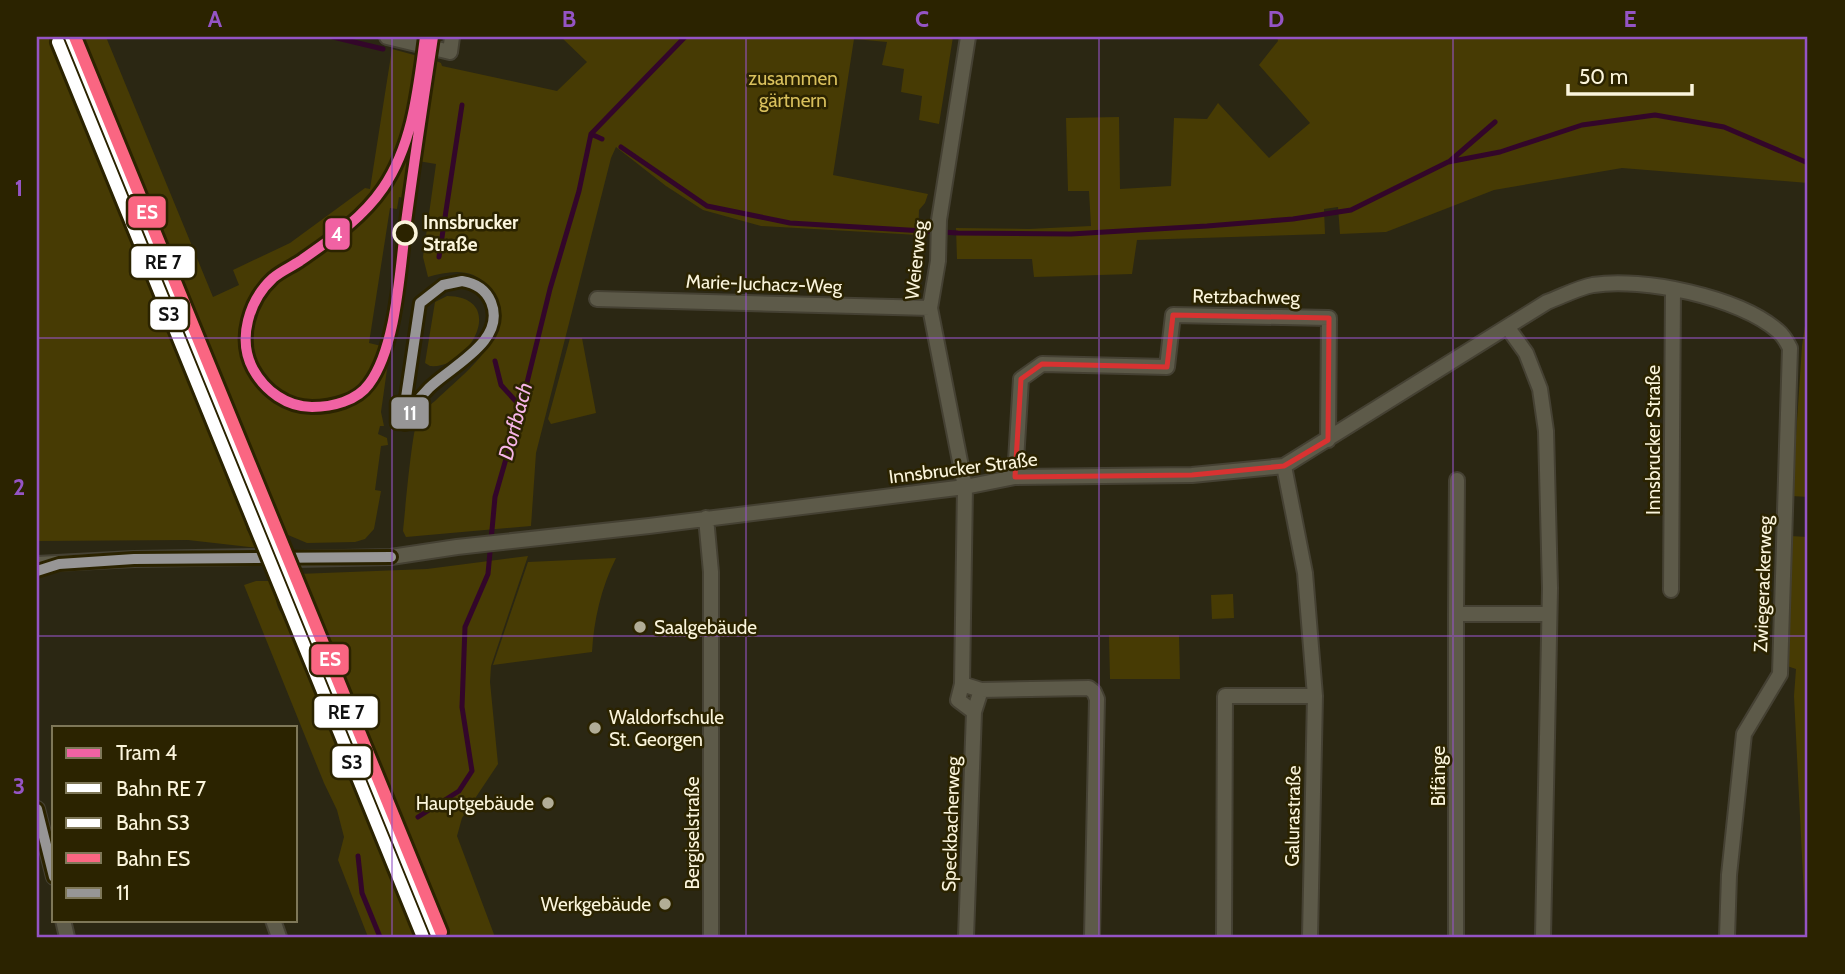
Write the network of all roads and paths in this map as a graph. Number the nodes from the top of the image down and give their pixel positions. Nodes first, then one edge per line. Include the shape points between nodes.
1 (390, 37) edge
2 (452, 37) edge
3 (968, 37) edge
4 (1673, 289) junction
5 (597, 299) dead end
6 (930, 308) junction
7 (1508, 328) junction
8 (1790, 348) joint
9 (1328, 440) junction
10 (1284, 467) junction
11 (1015, 477) junction
12 (1457, 480) dead end
13 (965, 487) junction
14 (706, 518) junction
15 (259, 558) tunnel mouth
16 (295, 559) tunnel mouth
17 (37, 564) edge
18 (59, 564) junction
19 (37, 571) edge
20 (1671, 590) dead end
21 (1456, 614) junction
22 (1548, 614) junction
23 (962, 684) junction
24 (981, 690) junction
25 (1315, 696) junction
26 (974, 712) junction
27 (37, 809) edge
28 (52, 865) edge
29 (711, 937) edge
30 (966, 937) edge
31 (1092, 937) edge
32 (1224, 937) edge
33 (1310, 937) edge
34 (1456, 937) edge
35 (1543, 937) edge
36 (1727, 937) edge

1 - 2 street via 450,52
3 - 6 street, Weierweg
4 - 7 street, Innsbrucker Straße via 1630,283 1591,285 1547,302
4 - 8 street, Innsbrucker Straße via 1723,301 1760,318 1780,332
4 - 20 street, Innsbrucker Straße
5 - 6 street, Marie-Juchacz-Weg
6 - 13 street, Weierweg
7 - 9 street, Innsbrucker Straße
7 - 22 street via 1526,353 1541,389 1546,431
8 - 36 street, Zwiegerackerweg via 1780,674 1744,734
9 - 10 street, Innsbrucker Straße
9 - 11 street, Retzbachweg via 1329,318 1173,315 1167,367 1042,365 1021,379
10 - 11 street, Innsbrucker Straße via 1192,475
10 - 25 street, Galurastraße via 1305,573
11 - 13 street, Innsbrucker Straße
12 - 21 street, Bifänge
13 - 14 street, Innsbrucker Straße
13 - 23 street, Speckbacherweg
14 - 16 street, Innsbrucker Straße via 391,557
14 - 29 street, Bergiselstraße via 712,572
15 - 18 street
17 - 18 street
18 - 19 street
21 - 22 street
21 - 34 street, Bifänge
22 - 35 street
23 - 24 street
23 - 26 street, Speckbacherweg via 958,700
24 - 26 street, Speckbacherweg
24 - 31 street via 1089,688 1094,692
25 - 32 street via 1225,695
25 - 33 street, Galurastraße
26 - 30 street, Speckbacherweg
27 - 28 street

